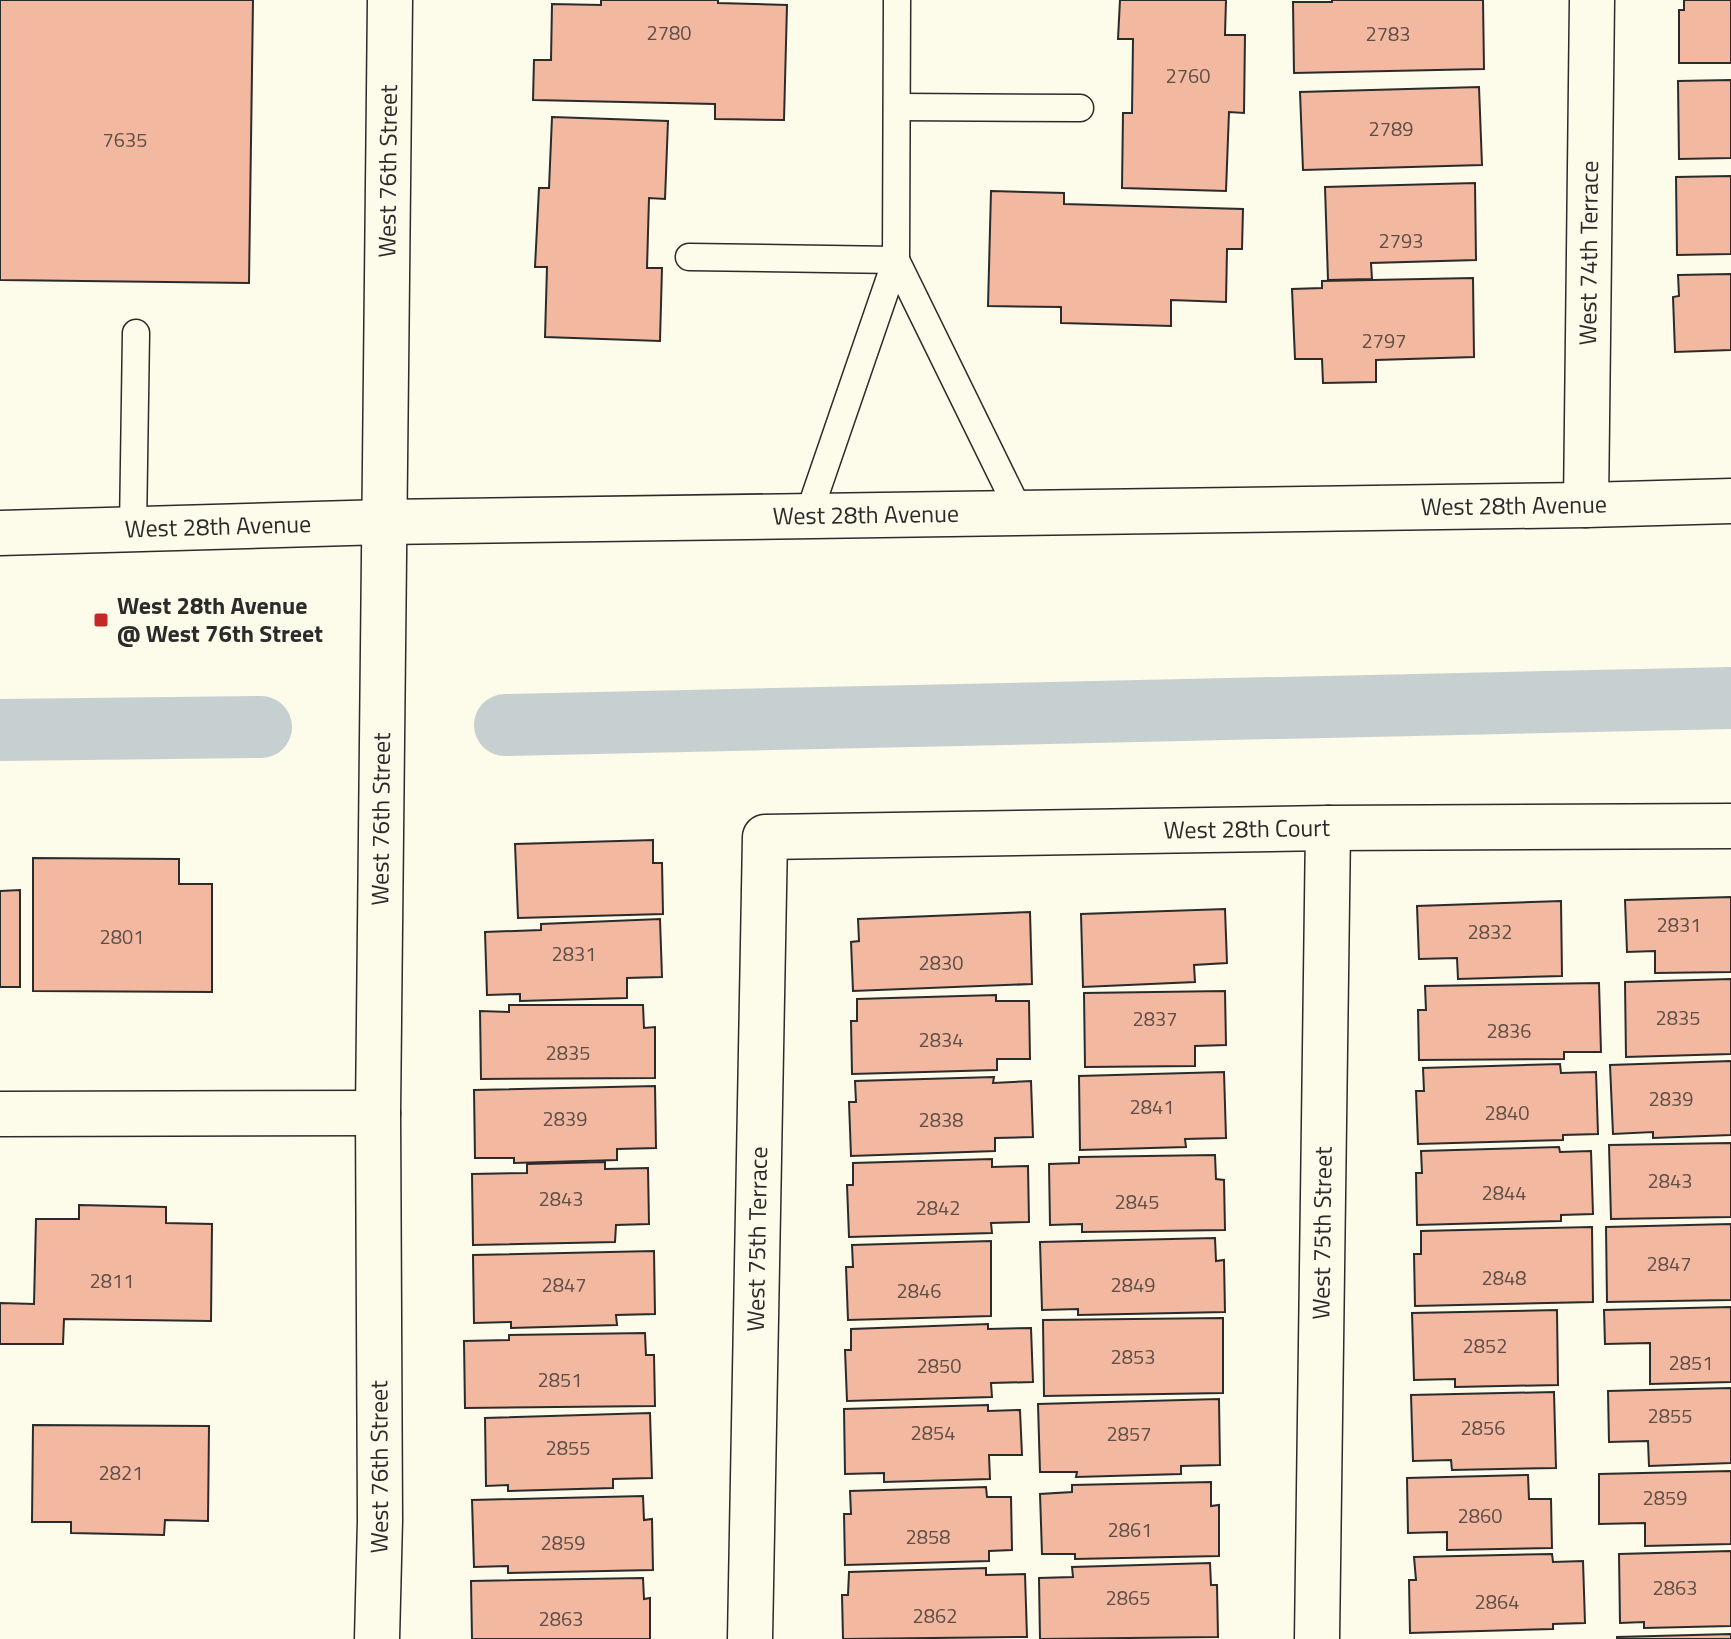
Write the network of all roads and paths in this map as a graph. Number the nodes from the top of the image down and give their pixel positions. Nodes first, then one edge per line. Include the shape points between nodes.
1 (390, 0) edge
2 (897, 0) edge
3 (1592, 0) edge
4 (897, 107) junction
5 (1080, 108) dead end
6 (689, 257) dead end
7 (896, 260) junction
8 (136, 333) dead end
9 (1731, 501) edge
10 (1586, 505) junction
11 (1020, 513) junction
12 (808, 516) junction
13 (384, 522) junction
14 (133, 529) junction
15 (0, 533) edge
16 (1731, 826) edge
17 (1328, 828) junction
18 (765, 837) joint
19 (378, 1113) junction
20 (0, 1114) edge
21 (377, 1639) edge
22 (750, 1639) edge
23 (1317, 1639) edge

1 - 13 street, West 76th Street
2 - 4 lane
3 - 10 street, West 74th Terrace
4 - 5 lane
4 - 7 lane
6 - 7 lane
7 - 11 lane
7 - 12 lane
8 - 14 lane
9 - 10 street, West 28th Avenue
10 - 11 street, West 28th Avenue
11 - 12 street, West 28th Avenue
12 - 13 street, West 28th Avenue
13 - 14 street, West 28th Avenue
13 - 19 street, West 76th Street
14 - 15 street, West 28th Avenue
16 - 17 street, West 28th Court
17 - 18 street, West 28th Court
17 - 23 street, West 75th Street
18 - 22 street, West 75th Terrace
19 - 20 street
19 - 21 street, West 76th Street

